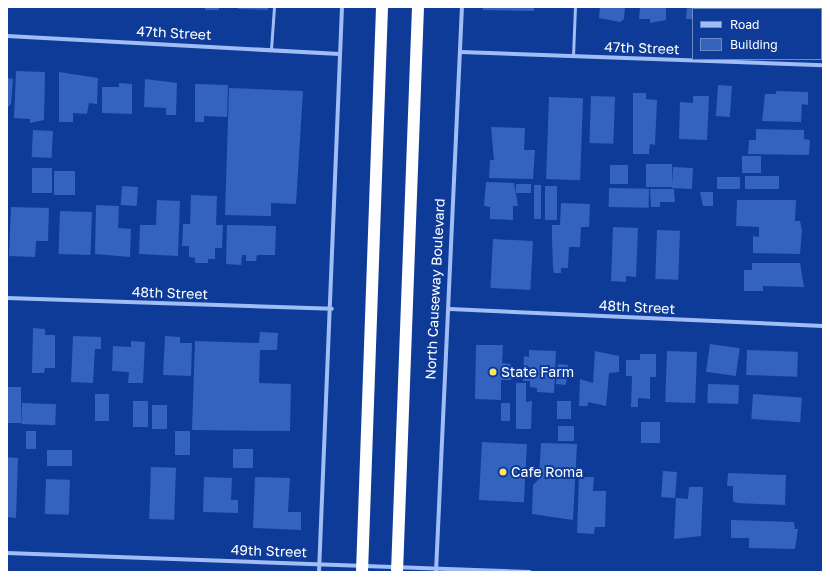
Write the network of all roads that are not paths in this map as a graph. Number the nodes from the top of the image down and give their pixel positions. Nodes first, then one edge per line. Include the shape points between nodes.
1 (274, 7) edge
2 (342, 7) edge
3 (382, 7) edge
4 (418, 7) edge
5 (462, 7) edge
6 (575, 7) edge
7 (7, 36) edge
8 (271, 49) junction
9 (460, 52) junction
10 (340, 54) junction
11 (574, 56) junction
12 (823, 65) edge
13 (7, 298) edge
14 (332, 309) junction
15 (450, 309) junction
16 (823, 326) edge
17 (7, 553) edge
18 (319, 564) junction
19 (362, 569) edge
20 (397, 570) edge
21 (436, 570) edge
22 (319, 572) edge
23 (530, 572) edge

1 - 8 lane
2 - 10 street
3 - 19 highway
4 - 20 highway, North Causeway Boulevard
5 - 9 street, North Causeway Boulevard
6 - 11 lane
7 - 8 street, 47th Street
8 - 10 street, 47th Street
9 - 11 street, 47th Street
9 - 15 street, North Causeway Boulevard
10 - 14 street
11 - 12 street, 47th Street
13 - 14 street, 48th Street
14 - 18 street
15 - 16 street, 48th Street
15 - 21 street, North Causeway Boulevard
17 - 18 street, 49th Street
18 - 19 street, 49th Street
18 - 22 street
19 - 20 street, 49th Street
20 - 21 street, 49th Street
21 - 23 street, 49th Street

